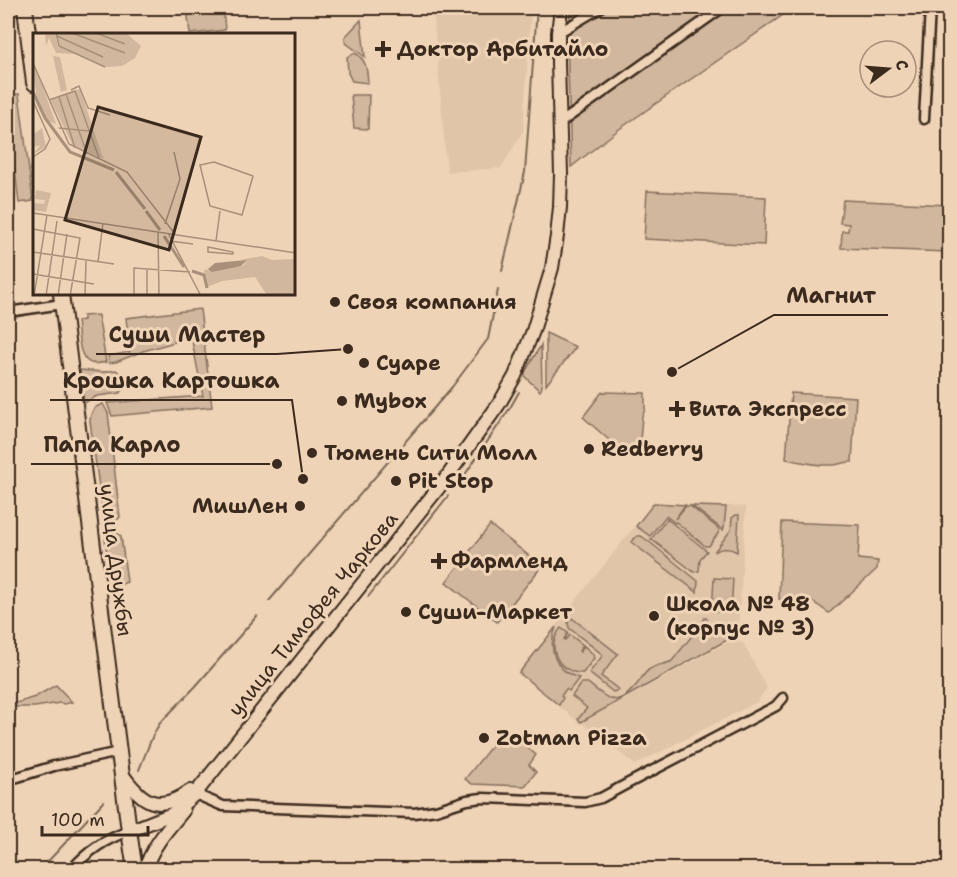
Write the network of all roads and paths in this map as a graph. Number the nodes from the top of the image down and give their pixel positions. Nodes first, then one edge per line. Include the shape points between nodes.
1 (25, 8) edge
2 (561, 8) edge
3 (600, 8) edge
4 (723, 8) edge
5 (930, 8) edge
6 (558, 33) junction
7 (33, 75) edge
8 (924, 118) dead end
9 (560, 123) junction
10 (62, 299) edge
11 (8, 312) edge
12 (783, 698) dead end
13 (119, 752) junction
14 (122, 774) junction
15 (207, 777) junction
16 (8, 780) edge
17 (195, 794) junction
18 (129, 831) junction
19 (75, 868) edge
20 (130, 870) edge
21 (135, 870) edge
22 (145, 870) edge

1 - 7 main road
2 - 6 main road, улица Тимофея Чаркова
3 - 6 street
4 - 9 street
5 - 8 street
6 - 9 main road, улица Тимофея Чаркова
9 - 15 main road, улица Тимофея Чаркова via 560,207 552,268 533,330 499,404 444,481
10 - 11 street
10 - 13 main road, улица Дружбы
12 - 17 street via 776,706 601,798 585,802 482,798 414,813 223,806
13 - 14 main road, улица Дружбы
13 - 16 street
14 - 15 main road via 140,796 156,803 178,799
14 - 18 main road, улица Дружбы
15 - 17 main road, улица Тимофея Чаркова
17 - 18 main road, улица Тимофея Чаркова via 172,814
17 - 22 main road via 158,842
18 - 19 street via 101,843
18 - 20 main road
18 - 21 main road

